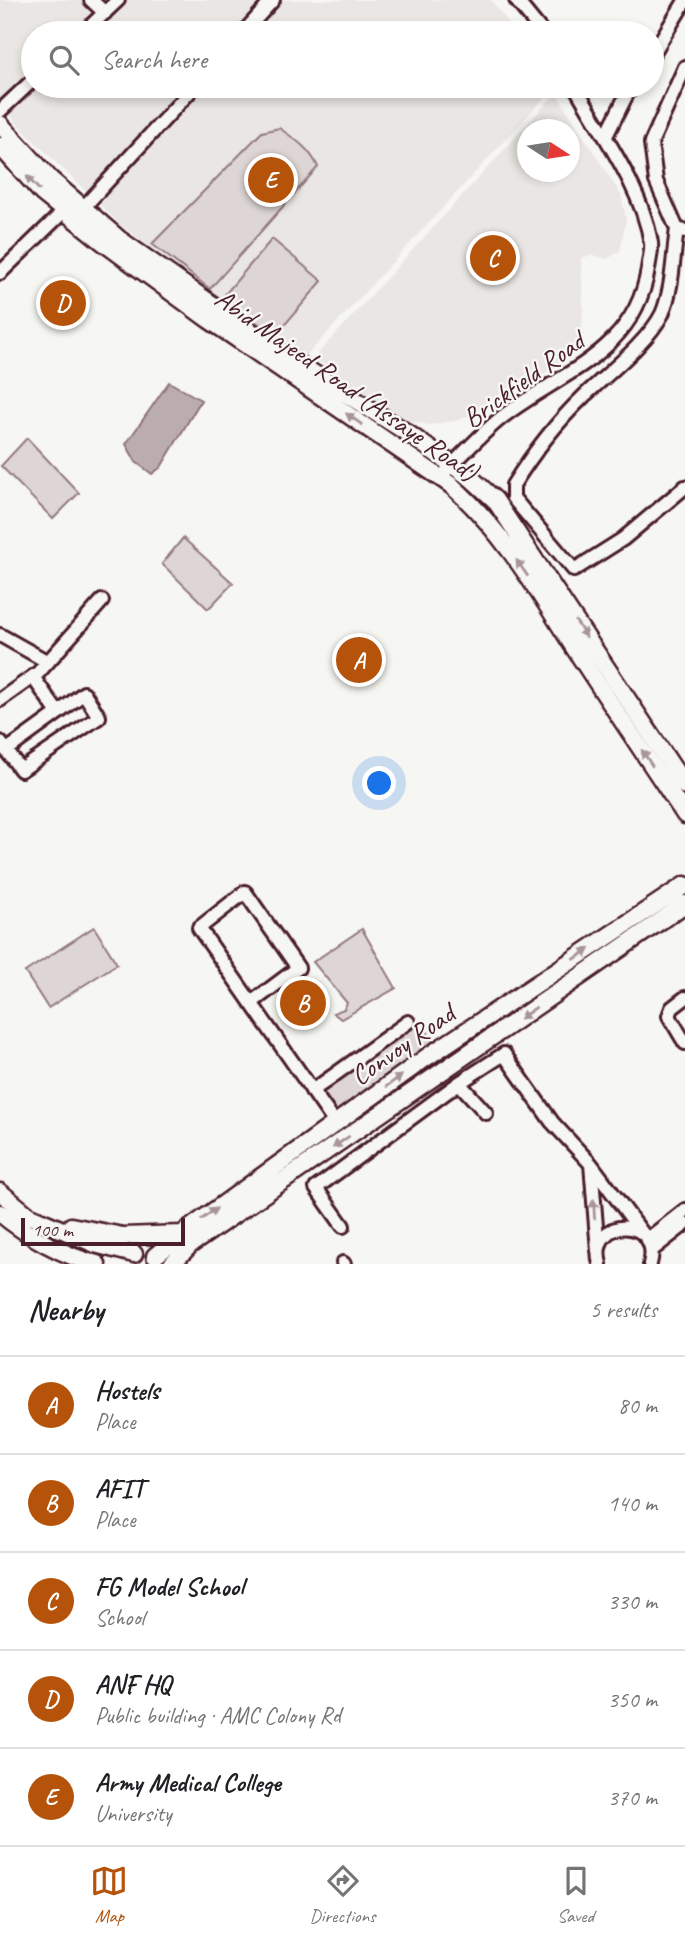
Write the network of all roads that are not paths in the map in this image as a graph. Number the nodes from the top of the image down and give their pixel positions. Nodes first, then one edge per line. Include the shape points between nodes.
1 (91, 0) edge
2 (118, 0) edge
3 (273, 0) edge
4 (516, 0) edge
5 (685, 1) edge
6 (104, 13) junction
7 (96, 21) edge
8 (254, 21) edge
9 (533, 21) edge
10 (664, 35) edge
11 (685, 67) edge
12 (21, 91) edge
13 (184, 98) edge
14 (582, 98) edge
15 (625, 98) edge
16 (0, 111) edge
17 (0, 124) edge
18 (606, 136) junction
19 (0, 146) edge
20 (83, 208) junction
21 (64, 211) junction
22 (681, 230) edge
23 (0, 273) edge
24 (452, 464) junction
25 (439, 477) junction
26 (685, 487) edge
27 (102, 601) dead end
28 (0, 635) edge
29 (48, 662) junction
30 (33, 677) junction
31 (0, 700) edge
32 (58, 713) junction
33 (3, 746) edge
34 (685, 786) edge
35 (685, 816) edge
36 (685, 885) edge
37 (685, 904) edge
38 (685, 998) edge
39 (251, 1003) junction
40 (408, 1022) dead end
41 (685, 1043) edge
42 (459, 1083) junction
43 (312, 1091) junction
44 (486, 1113) dead end
45 (335, 1123) junction
46 (591, 1164) junction
47 (0, 1192) edge
48 (685, 1210) edge
49 (0, 1213) edge
50 (44, 1221) junction
51 (685, 1224) edge
52 (343, 1226) dead end
53 (186, 1240) junction
54 (648, 1241) junction
55 (134, 1254) junction
56 (599, 1259) edge
57 (159, 1260) edge
58 (93, 1264) edge
59 (121, 1264) edge
60 (172, 1264) edge
61 (184, 1264) edge
62 (650, 1264) edge

1 - 6 street
2 - 6 street
3 - 8 street
4 - 9 street
5 - 10 street
6 - 7 street
11 - 22 street via 653,135 650,153 660,194
12 - 16 street
13 - 20 street
14 - 18 street, Brickfield Road
15 - 18 street
17 - 20 main road, Abid Majeed Road (Assaye Road)
18 - 24 street, Brickfield Road via 639,203 651,245 645,285 630,318 601,353 501,418
21 -> 19 main road, Abid Majeed Road (Assaye Road)
20 - 24 main road, Abid Majeed Road (Assaye Road) via 119,239 281,352
21 - 23 street
25 -> 21 main road, Abid Majeed Road (Assaye Road) via 208,319
22 - 26 street via 660,317 545,438 512,491 513,498 574,570 623,539
24 - 25 street, Brickfield Road
24 -> 34 main road, Abid Majeed Road (Assaye Road) via 495,500
35 -> 25 main road, Abid Majeed Road (Assaye Road) via 502,539 470,502
27 - 29 street
28 - 29 street
29 - 30 street
30 - 31 street
30 - 32 street
32 - 33 street
32 - 33 street via 84,693 99,717 21,770
45 -> 36 main road, Convoy Road
37 -> 53 main road, Convoy Road
38 - 41 street via 672,1007 669,1016
39 - 39 street via 199,928 244,892 298,968
39 - 43 street
40 - 43 street
42 - 44 street
42 - 46 street via 505,1054 552,1122
42 - 52 street via 316,1188
43 - 45 street
53 -> 45 main road, Convoy Road
46 - 54 street
56 -> 46 street
47 - 50 main road via 28,1215
48 - 54 street
49 - 58 main road via 16,1227
50 - 53 main road via 123,1236
50 - 55 main road via 95,1244
51 - 54 street
53 - 57 main road, Convoy Road
53 - 60 main road, Convoy Road
53 - 61 main road
54 - 56 street via 628,1227 611,1231 600,1244
54 - 62 street
55 - 57 main road via 145,1252
55 - 59 main road

